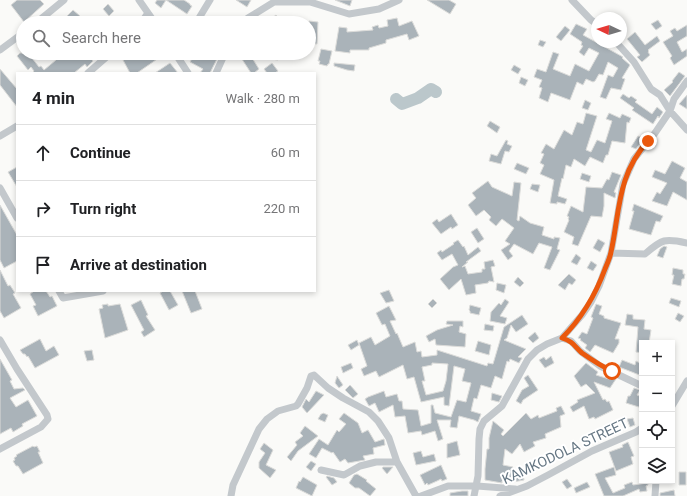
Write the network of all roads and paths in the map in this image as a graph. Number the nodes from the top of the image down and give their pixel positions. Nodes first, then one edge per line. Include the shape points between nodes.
1 (64, 0) edge
2 (139, 0) edge
3 (210, 0) edge
4 (399, 0) edge
5 (572, 0) edge
6 (310, 1) edge
7 (148, 13) junction
8 (45, 16) edge
9 (146, 16) edge
10 (150, 16) edge
11 (200, 16) edge
12 (251, 16) edge
13 (591, 20) edge
14 (16, 38) edge
15 (621, 48) edge
16 (0, 50) edge
17 (103, 60) edge
18 (180, 60) edge
19 (222, 60) edge
20 (97, 66) junction
21 (89, 72) edge
22 (101, 72) edge
23 (187, 72) edge
24 (216, 72) edge
25 (687, 81) edge
26 (670, 111) junction
27 (16, 127) edge
28 (687, 130) edge
29 (0, 136) edge
30 (0, 188) edge
31 (16, 216) edge
32 (687, 243) edge
33 (611, 253) junction
34 (59, 292) edge
35 (97, 292) edge
36 (562, 338) junction
37 (0, 340) edge
38 (687, 381) edge
39 (639, 385) edge
40 (675, 399) edge
41 (639, 430) edge
42 (0, 449) edge
43 (397, 462) junction
44 (321, 470) dead end
45 (656, 484) edge
46 (477, 486) junction
47 (515, 489) junction
48 (231, 496) edge
49 (416, 496) edge
50 (421, 496) edge
51 (474, 496) edge
52 (500, 496) edge
53 (655, 496) edge

1 - 8 street
2 - 7 street
3 - 11 street
4 - 6 street via 380,9 349,14
5 - 13 street
6 - 12 street via 274,2
7 - 9 street
7 - 10 street
14 - 16 street
15 - 26 street
17 - 20 street
18 - 23 street
19 - 24 street
20 - 21 street
20 - 22 street
25 - 26 street via 674,99
26 - 28 street
26 - 33 street via 634,159 623,184
27 - 29 street
30 - 31 street
32 - 33 street via 672,240 659,242 645,254
33 - 36 street via 591,302
34 - 35 street via 62,298
36 - 39 street via 571,341 600,366
36 - 46 street via 537,350 523,366 502,406 484,421 480,429
37 - 42 street via 48,420 41,427
38 - 40 street
41 - 47 street, KAMKODOLA STREET via 592,450 527,486
43 - 44 street via 368,464 344,475
43 - 48 street via 389,438 378,421 369,412 343,398 312,375 298,404 278,411 259,429 232,485
43 - 49 street
45 - 53 street
46 - 47 street
46 - 50 street via 448,486
46 - 51 street
47 - 52 street, KAMKODOLA STREET

